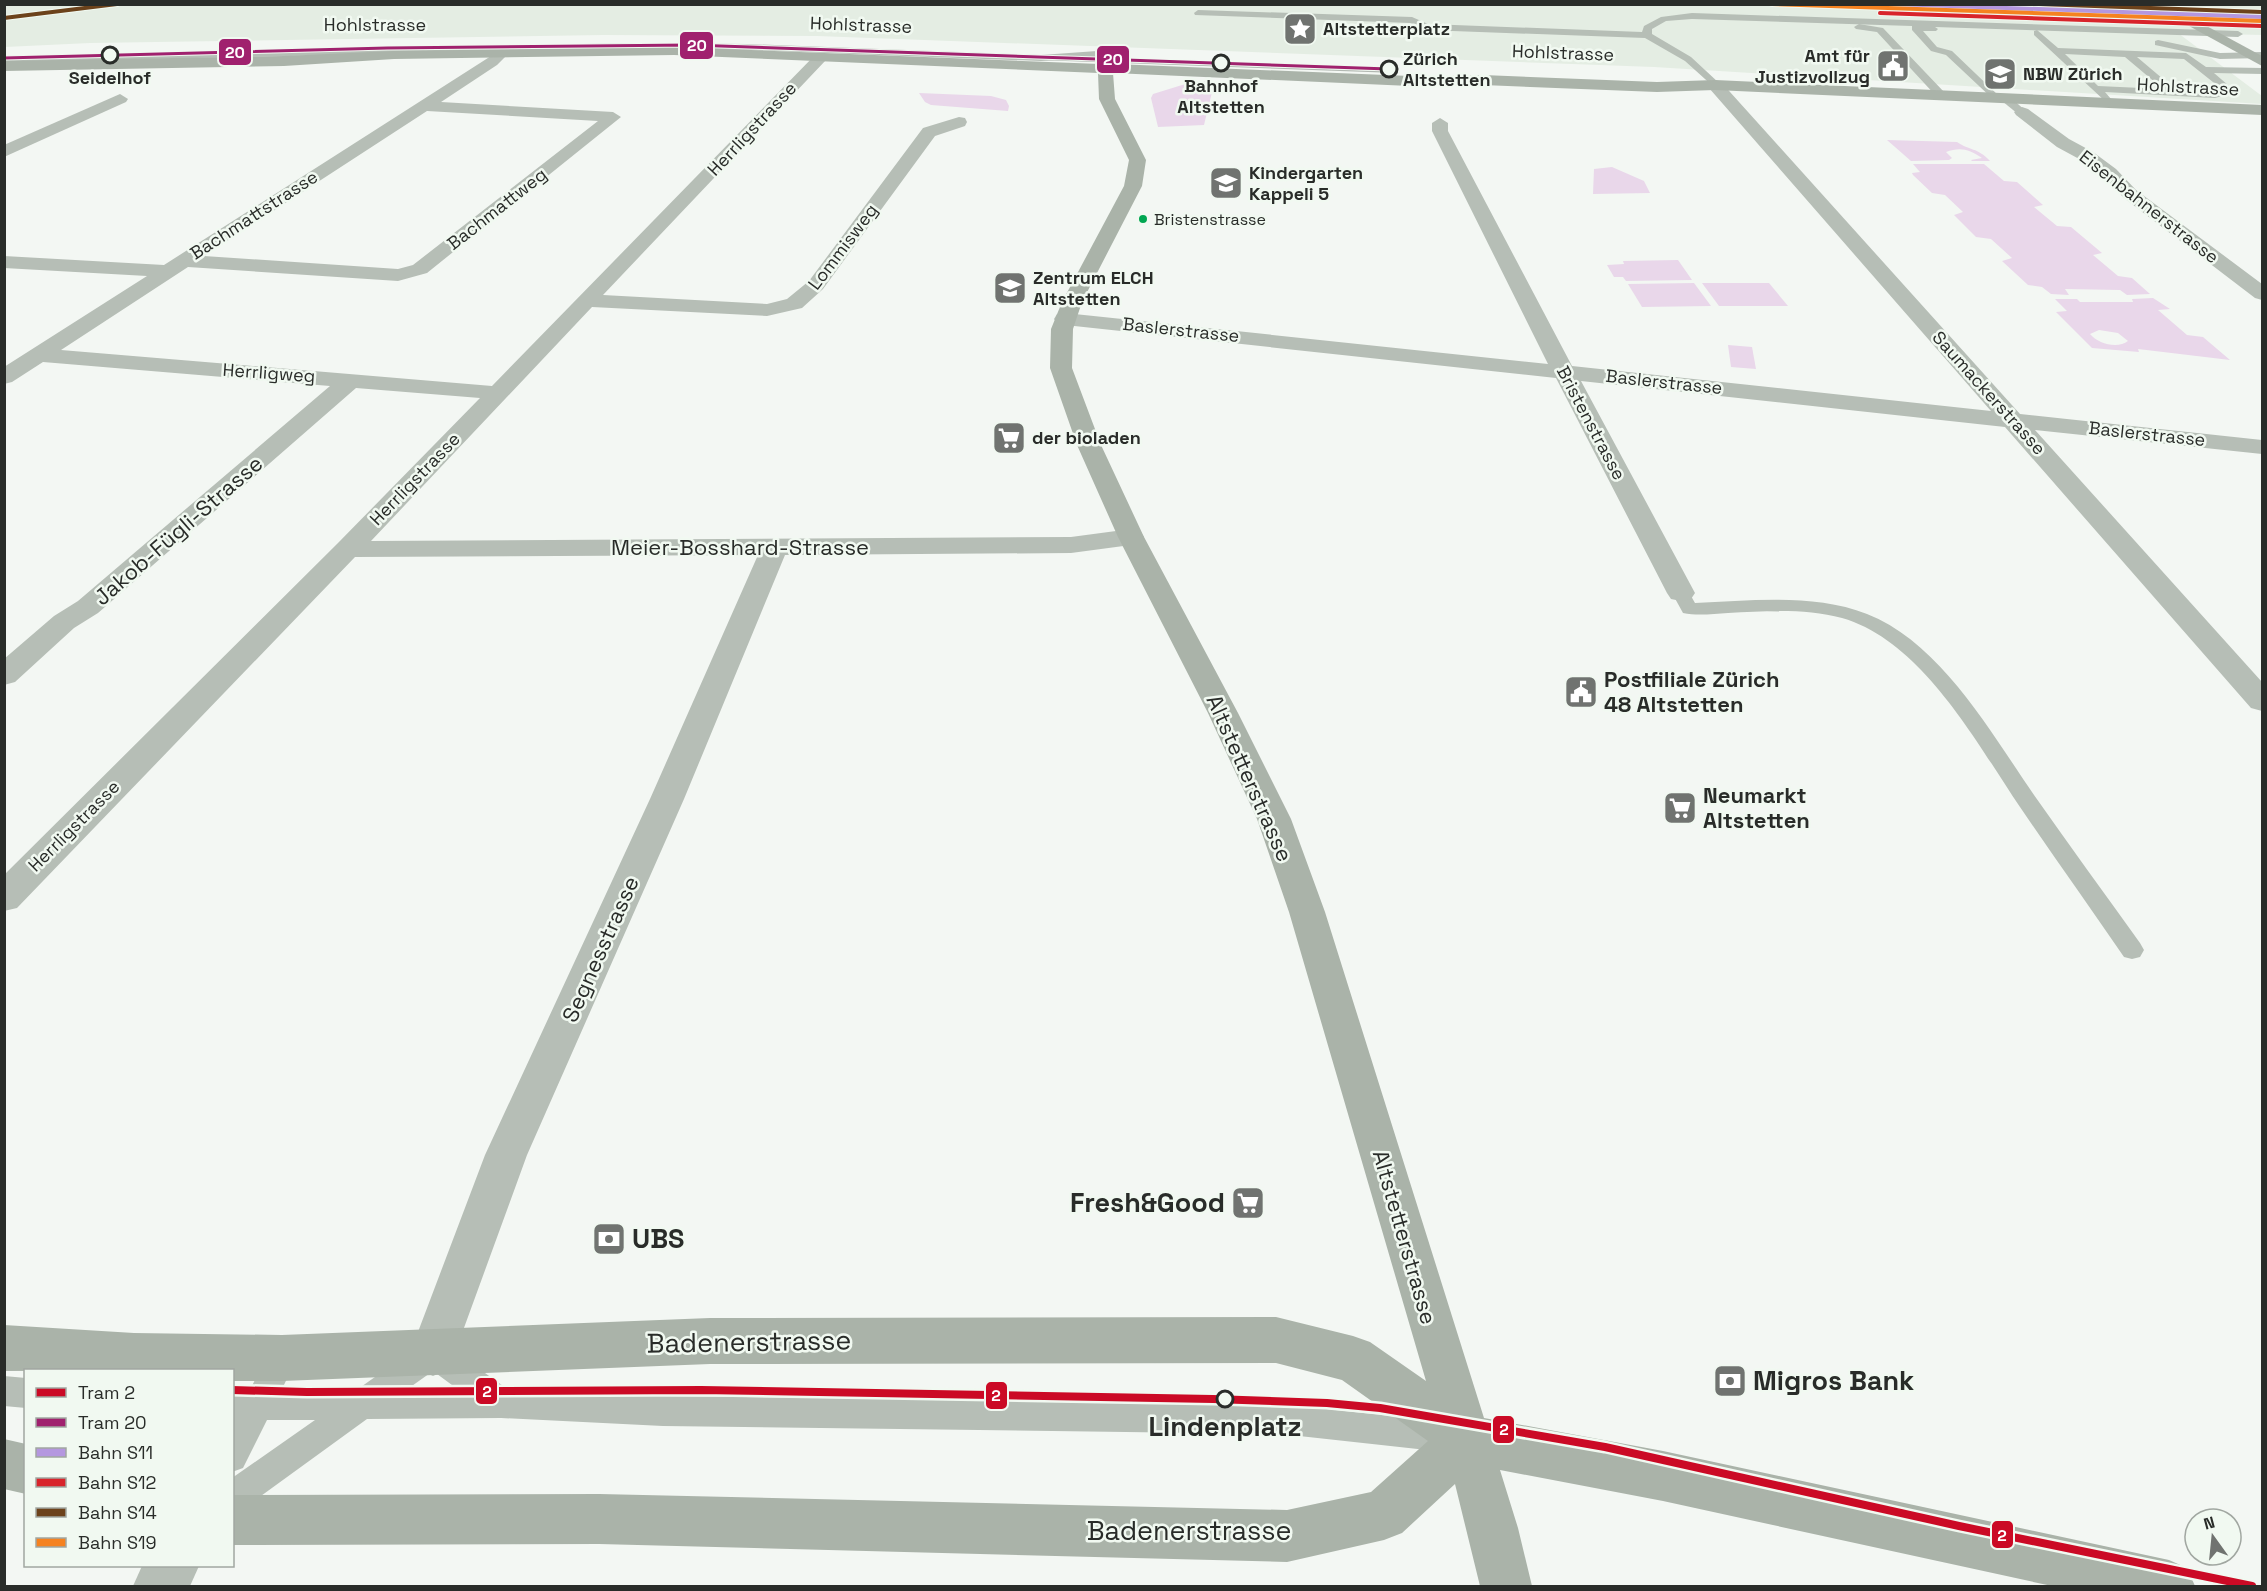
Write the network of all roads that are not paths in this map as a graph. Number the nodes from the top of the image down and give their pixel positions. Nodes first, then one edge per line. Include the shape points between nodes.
1 (2155, 4) edge
2 (2180, 4) edge
3 (1198, 13) dead end
4 (1648, 30) junction
5 (2037, 33) junction
6 (2210, 34) junction
7 (2238, 34) junction
8 (2132, 41) dead end
9 (2152, 43) dead end
10 (2262, 48) edge
11 (2056, 51) junction
12 (4, 53) edge
13 (502, 53) junction
14 (2128, 54) junction
15 (2262, 55) edge
16 (2220, 56) junction
17 (822, 57) junction
18 (1041, 58) junction
19 (1112, 58) junction
20 (4, 59) edge
21 (2262, 62) edge
22 (1443, 65) dead end
23 (4, 66) edge
24 (2204, 70) junction
25 (2262, 71) edge
26 (2242, 72) junction
27 (2256, 81) dead end
28 (1715, 86) junction
29 (2096, 89) junction
30 (2173, 93) junction
31 (1941, 95) junction
32 (2000, 98) junction
33 (120, 99) dead end
34 (2110, 104) junction
35 (423, 106) junction
36 (2262, 110) edge
37 (2022, 112) joint
38 (959, 122) dead end
39 (1440, 123) dead end
40 (4, 152) edge
41 (4, 262) edge
42 (174, 266) junction
43 (2262, 294) edge
44 (588, 301) junction
45 (1065, 319) junction
46 (39, 355) junction
47 (1564, 371) junction
48 (4, 377) edge
49 (350, 381) junction
50 (498, 393) junction
51 (2012, 420) junction
52 (2262, 447) edge
53 (1131, 537) junction
54 (774, 548) junction
55 (348, 549) junction
56 (1681, 593) joint
57 (4, 675) edge
58 (2262, 701) edge
59 (19, 864) edge
60 (4, 897) edge
61 (2132, 950) dead end
62 (4, 1348) edge
63 (433, 1353) junction
64 (282, 1358) junction
65 (4, 1391) edge
66 (24, 1394) edge
67 (501, 1402) junction
68 (245, 1405) edge
69 (361, 1405) junction
70 (1467, 1439) junction
71 (234, 1449) edge
72 (4, 1464) edge
73 (24, 1469) edge
74 (234, 1497) edge
75 (234, 1520) edge
76 (172, 1567) edge
77 (159, 1587) edge
78 (1506, 1587) edge
79 (2169, 1587) edge

1 - 6 street
2 - 7 street
3 - 4 lane via 1412,20 1426,27
4 - 6 lane via 1659,20 1683,16
4 - 28 lane via 1688,59
4 - 31 lane via 1738,22 1876,28
5 - 8 lane
5 - 11 lane
5 - 32 lane, Eisenbahnerstrasse via 1915,28 1934,49 1949,52
6 - 7 lane
6 - 21 street
7 - 10 street
9 - 16 lane
11 - 14 lane
11 - 29 lane
12 - 19 street, Hohlstrasse via 74,48 638,41 863,43
13 - 17 street, Hohlstrasse via 674,51
13 - 23 street, Hohlstrasse
13 - 35 street, Bachmattstrasse
14 - 24 lane via 2186,56
14 - 30 lane
15 - 16 lane
16 - 26 lane
17 - 19 street, Hohlstrasse
17 - 44 street, Herrligstrasse
18 - 19 lane
18 - 19 lane
18 - 20 lane via 633,46
19 - 28 street, Hohlstrasse via 1398,80
19 - 45 street, Altstetterstrasse via 1103,85 1135,155 1137,172
22 - 28 street, Hohlstrasse via 1650,76
24 - 26 lane
24 - 30 lane via 2231,92
25 - 26 lane
26 - 27 lane
28 - 31 street, Hohlstrasse
28 - 51 street, Saumackerstrasse
29 - 30 lane
29 - 34 lane
31 - 32 street, Hohlstrasse
32 - 34 street, Hohlstrasse
32 - 37 lane, Eisenbahnerstrasse
33 - 40 street
34 - 36 street, Hohlstrasse
35 - 42 street, Bachmattstrasse
35 - 42 street, Bachmattweg via 613,117 411,273
37 - 43 street, Eisenbahnerstrasse via 2110,173 2130,194
38 - 44 street, Lommisweg via 929,132 816,285 803,299 786,308
39 - 47 street, Bristenstrasse via 1440,131
41 - 42 street
42 - 46 street, Bachmattstrasse
44 - 50 street, Herrligstrasse
45 - 47 street, Baslerstrasse
45 - 53 street, Altstetterstrasse via 1061,368 1089,445
46 - 48 street, Bachmattstrasse
46 - 49 street, Herrligweg
47 - 51 street, Baslerstrasse
47 - 56 street, Bristenstrasse
49 - 50 street, Herrligweg
49 - 57 street, Jakob-Fügli-Strasse via 88,608 64,622
50 - 55 street, Herrligstrasse
51 - 52 street, Baslerstrasse
51 - 58 street, Saumackerstrasse
53 - 54 street, Meier-Bosshard-Strasse via 1071,545
53 - 70 street, Altstetterstrasse via 1274,819 1358,1075
54 - 55 street, Meier-Bosshard-Strasse
54 - 63 street, Segnesstrasse via 667,799 506,1155
55 - 59 street, Herrligstrasse
56 - 61 lane via 1689,609 1824,607 1862,618 1900,640 1926,663 1979,732
59 - 60 street, Herrligstrasse
62 - 64 street, Badenerstrasse via 134,1356
63 - 64 street, Badenerstrasse
63 - 67 lane
63 - 69 lane
63 - 70 street, Badenerstrasse via 710,1341 1276,1341 1353,1359
64 - 68 lane
65 - 66 lane
67 - 69 lane
67 - 70 lane via 663,1411 1281,1419
68 - 69 lane
68 - 71 lane
69 - 74 lane
70 - 75 street, Badenerstrasse via 1384,1515 1287,1536 599,1519
70 - 78 street, Altstetterstrasse
70 - 79 street, Badenerstrasse via 1663,1476
72 - 73 street
76 - 77 street

